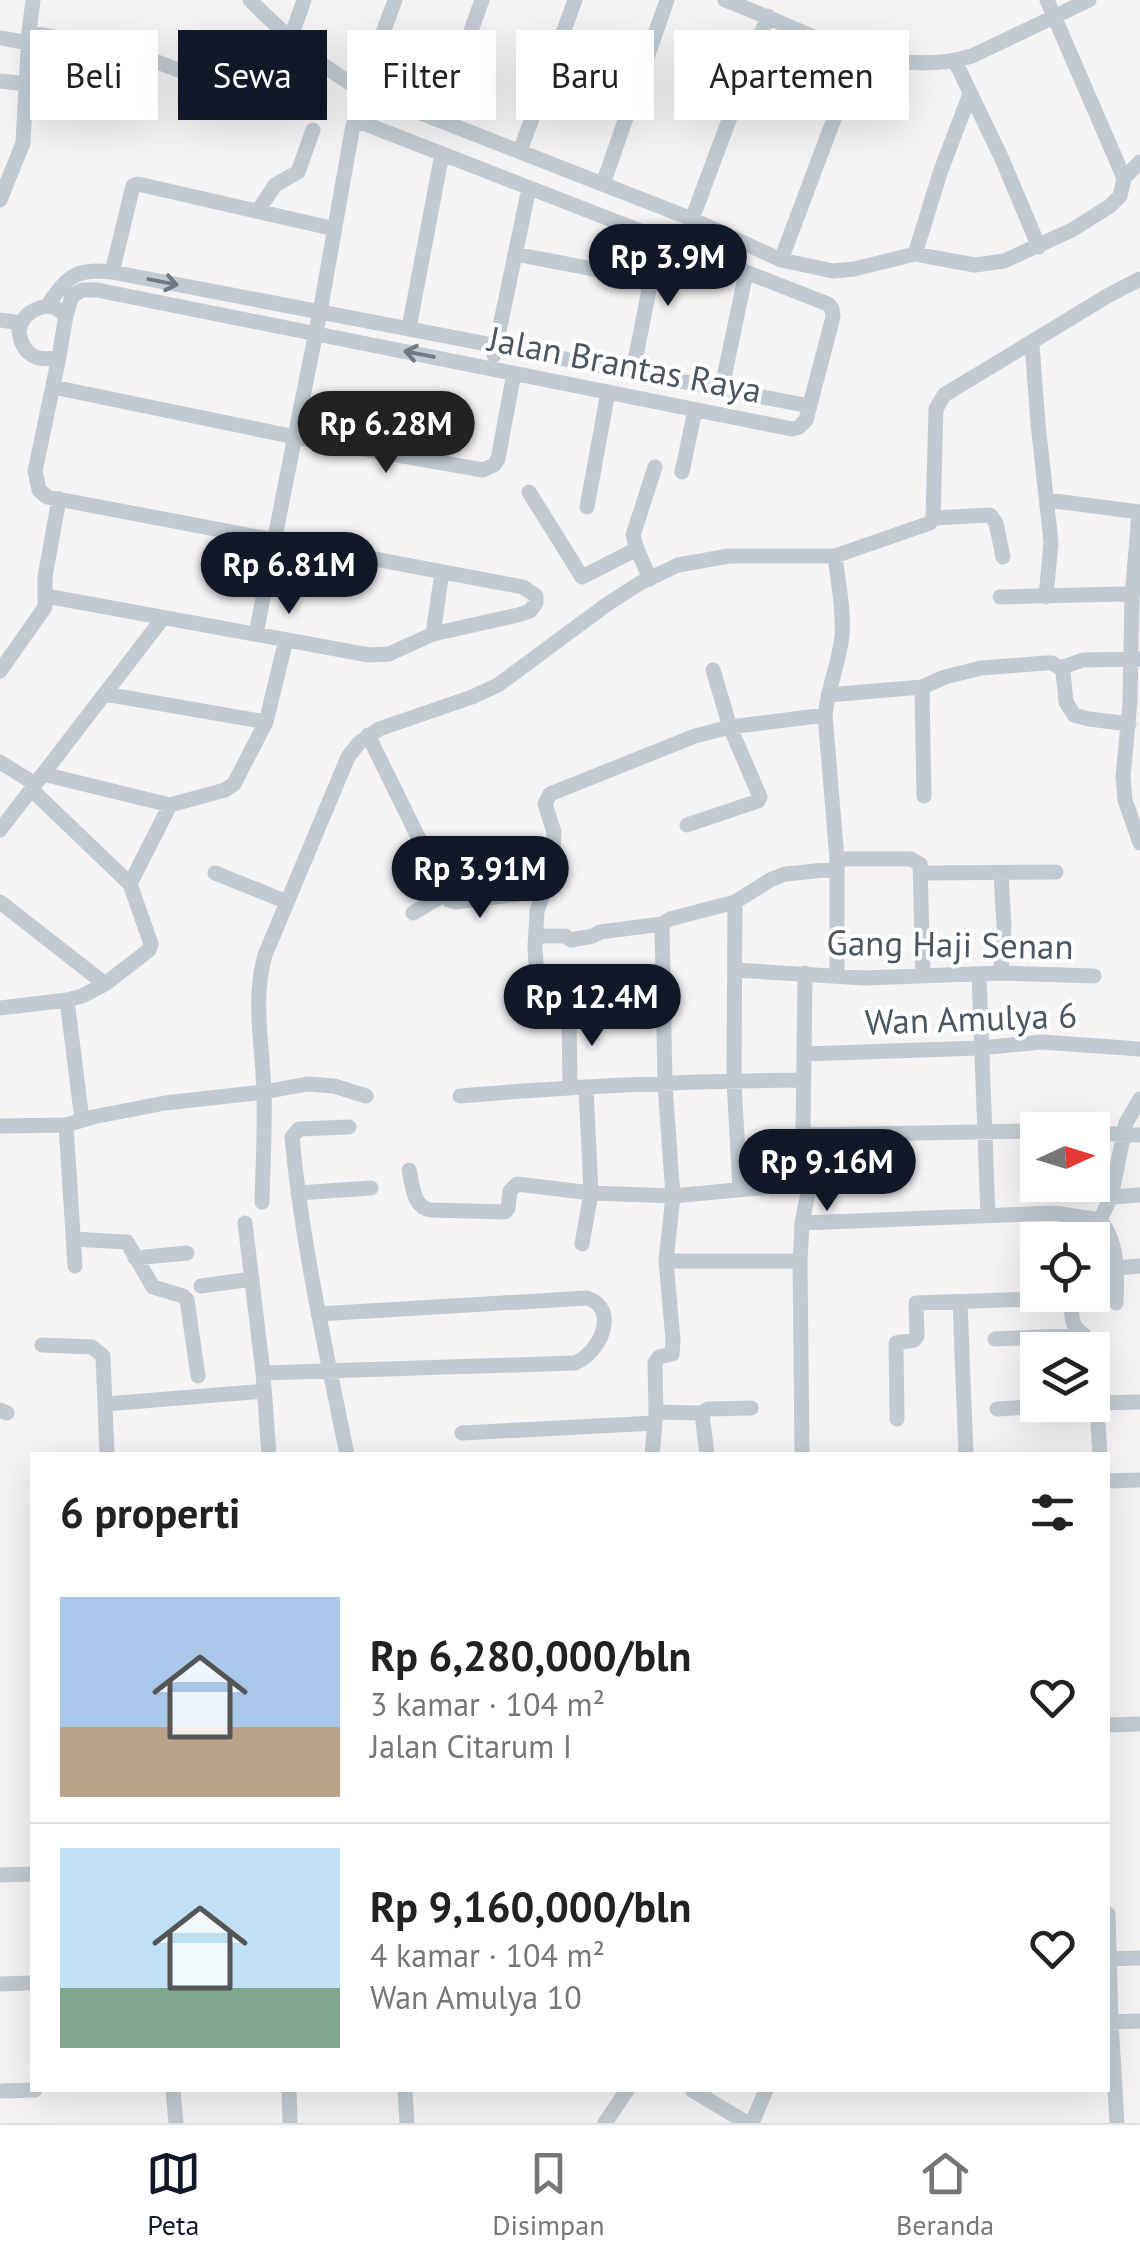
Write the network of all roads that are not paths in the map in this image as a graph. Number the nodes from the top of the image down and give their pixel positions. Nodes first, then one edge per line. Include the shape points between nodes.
1 (33, 0) edge
2 (250, 0) edge
3 (304, 0) edge
4 (395, 0) edge
5 (482, 0) edge
6 (575, 0) edge
7 (668, 0) edge
8 (725, 0) edge
9 (1048, 0) edge
10 (1088, 0) edge
11 (768, 16) junction
12 (1054, 16) junction
13 (280, 30) edge
14 (294, 30) edge
15 (384, 30) edge
16 (471, 30) edge
17 (801, 30) edge
18 (0, 38) edge
19 (28, 38) junction
20 (955, 61) junction
21 (909, 62) edge
22 (178, 70) edge
23 (0, 81) edge
24 (27, 84) junction
25 (970, 94) junction
26 (438, 120) edge
27 (833, 120) edge
28 (313, 130) dead end
29 (520, 152) junction
30 (442, 154) junction
31 (1140, 162) edge
32 (1124, 178) junction
33 (603, 184) junction
34 (528, 188) junction
35 (0, 200) edge
36 (258, 210) junction
37 (692, 219) junction
38 (334, 229) junction
39 (659, 238) junction
40 (1039, 246) junction
41 (515, 254) junction
42 (915, 254) junction
43 (781, 260) junction
44 (112, 272) junction
45 (746, 272) junction
46 (1140, 279) edge
47 (650, 280) junction
48 (47, 306) junction
49 (320, 312) junction
50 (66, 315) junction
51 (0, 320) edge
52 (408, 328) junction
53 (20, 330) junction
54 (0, 334) edge
55 (316, 334) junction
56 (1032, 344) junction
57 (496, 345) junction
58 (59, 358) junction
59 (492, 368) junction
60 (633, 370) junction
61 (514, 373) junction
62 (53, 386) junction
63 (722, 387) junction
64 (608, 392) junction
65 (810, 406) junction
66 (695, 410) junction
67 (295, 436) junction
68 (656, 467) dead end
69 (682, 472) dead end
70 (530, 492) dead end
71 (59, 500) junction
72 (1048, 500) junction
73 (587, 506) dead end
74 (1140, 512) edge
75 (933, 518) junction
76 (275, 540) junction
77 (636, 549) junction
78 (835, 556) junction
79 (1003, 557) dead end
80 (442, 572) junction
81 (650, 578) junction
82 (46, 596) junction
83 (1000, 597) dead end
84 (1046, 597) junction
85 (1132, 598) junction
86 (163, 618) junction
87 (256, 634) junction
88 (433, 634) junction
89 (286, 640) junction
90 (1135, 659) edge
91 (1060, 668) junction
92 (713, 670) dead end
93 (0, 671) edge
94 (922, 687) junction
95 (105, 694) junction
96 (828, 695) junction
97 (825, 715) junction
98 (266, 722) junction
99 (1129, 724) junction
100 (730, 727) junction
101 (368, 735) junction
102 (0, 762) edge
103 (37, 783) junction
104 (924, 796) dead end
105 (170, 805) junction
106 (687, 826) dead end
107 (0, 830) edge
108 (1139, 839) edge
109 (837, 864) junction
110 (1056, 872) dead end
111 (215, 873) dead end
112 (920, 873) junction
113 (1002, 873) junction
114 (130, 884) junction
115 (543, 891) junction
116 (446, 894) junction
117 (0, 902) edge
118 (287, 902) junction
119 (735, 902) junction
120 (413, 913) dead end
121 (662, 924) junction
122 (536, 936) junction
123 (735, 970) junction
124 (1001, 972) junction
125 (805, 973) junction
126 (979, 974) junction
127 (837, 975) junction
128 (923, 976) junction
129 (1094, 976) dead end
130 (105, 984) junction
131 (66, 1000) junction
132 (0, 1008) edge
133 (980, 1048) junction
134 (1140, 1049) edge
135 (804, 1054) junction
136 (804, 1080) junction
137 (734, 1081) junction
138 (665, 1085) junction
139 (578, 1088) junction
140 (264, 1092) junction
141 (366, 1096) dead end
142 (460, 1096) dead end
143 (1139, 1104) edge
144 (74, 1122) junction
145 (0, 1126) edge
146 (349, 1127) dead end
147 (984, 1131) junction
148 (1020, 1131) edge
149 (803, 1134) junction
150 (1132, 1135) edge
151 (410, 1170) dead end
152 (810, 1183) junction
153 (371, 1188) dead end
154 (740, 1190) junction
155 (298, 1193) junction
156 (591, 1193) junction
157 (1140, 1195) edge
158 (672, 1196) junction
159 (1112, 1197) junction
160 (262, 1202) dead end
161 (988, 1216) junction
162 (1100, 1220) junction
163 (245, 1222) dead end
164 (802, 1223) junction
165 (73, 1239) junction
166 (582, 1244) dead end
167 (187, 1253) dead end
168 (135, 1258) junction
169 (800, 1261) junction
170 (666, 1262) junction
171 (74, 1266) dead end
172 (1140, 1266) edge
173 (1116, 1268) junction
174 (252, 1278) junction
175 (201, 1286) dead end
176 (960, 1302) junction
177 (1116, 1303) dead end
178 (318, 1314) junction
179 (1081, 1332) edge
180 (1020, 1339) edge
181 (996, 1340) dead end
182 (42, 1345) dead end
183 (330, 1369) junction
184 (263, 1373) junction
185 (198, 1376) dead end
186 (264, 1390) junction
187 (1140, 1402) edge
188 (1110, 1403) edge
189 (106, 1404) junction
190 (751, 1408) dead end
191 (1020, 1408) edge
192 (997, 1409) dead end
193 (702, 1413) junction
194 (656, 1418) junction
195 (897, 1419) dead end
196 (1097, 1422) edge
197 (462, 1433) dead end
198 (107, 1452) edge
199 (269, 1452) edge
200 (346, 1452) edge
201 (652, 1452) edge
202 (706, 1452) edge
203 (802, 1452) edge
204 (966, 1452) edge
205 (1100, 1452) edge
206 (1140, 1480) edge
207 (1110, 1481) edge
208 (1110, 1724) edge
209 (1140, 1724) edge
210 (30, 1874) edge
211 (0, 1875) edge
212 (1140, 1958) edge
213 (1110, 1959) edge
214 (30, 1983) edge
215 (0, 1984) edge
216 (1140, 2021) edge
217 (1110, 2022) edge
218 (1110, 2033) edge
219 (30, 2090) edge
220 (2, 2091) edge
221 (173, 2092) edge
222 (289, 2092) edge
223 (405, 2092) edge
224 (626, 2092) edge
225 (696, 2092) edge
226 (765, 2092) edge
227 (176, 2123) edge
228 (290, 2123) edge
229 (407, 2123) edge
230 (605, 2123) edge
231 (750, 2123) edge
232 (1118, 2123) edge

1 - 19 street
2 - 13 street
3 - 14 street
4 - 15 street
5 - 16 street
6 - 29 street
7 - 33 street
8 - 11 street
9 - 12 street
10 - 12 street
11 - 17 street
11 - 37 street
12 - 20 street
12 - 32 street
18 - 19 street
19 - 22 street via 130,52
19 - 24 street
20 - 21 street
20 - 25 street
23 - 24 street
24 - 35 street via 23,144
25 - 40 street
25 - 42 street
26 - 29 street
27 - 43 street
28 - 36 street via 298,172 275,185
29 - 33 street
30 - 34 street
30 - 38 street via 364,123 353,125
30 - 52 street
31 - 32 street
32 - 40 street via 1110,206
33 - 37 street
34 - 39 street
34 - 41 street
36 - 38 street
36 - 44 street via 136,184
37 - 43 street
38 - 49 street
39 - 45 street
39 - 47 street
40 - 42 street via 975,265
41 - 47 street
41 - 57 street
42 - 43 street via 833,271
44 - 48 street, Jalan Brantas Raya via 70,277
44 -> 49 street, Jalan Brantas Raya
45 - 63 street
45 - 65 street via 832,309
46 - 56 street
47 - 60 street
48 - 50 street
48 - 53 street via 27,314
49 - 52 street, Jalan Brantas Raya
49 - 55 street
50 - 55 street, Jalan Brantas Raya via 72,296 97,290
50 - 58 street
51 - 53 street
52 - 57 street, Jalan Brantas Raya
53 - 54 street
53 - 58 street via 34,358
59 -> 55 street, Jalan Brantas Raya
55 - 67 street
56 - 72 street
56 - 75 street via 939,401
57 - 59 street
57 - 60 street, Jalan Brantas Raya
58 - 62 street
59 - 61 street, Jalan Brantas Raya
60 - 63 street, Jalan Brantas Raya
61 - 64 street, Jalan Brantas Raya
61 - 67 street via 498,459 490,469
62 - 67 street
62 - 71 street via 35,471 41,493
63 - 65 street, Jalan Brantas Raya
64 - 66 street, Jalan Brantas Raya
64 - 73 street
65 - 66 street, Jalan Brantas Raya via 806,420 792,429
66 - 69 street
67 - 76 street
68 - 77 street via 634,534
70 - 77 street via 582,577
71 - 76 street
71 - 82 street
72 - 74 street
72 - 84 street
74 - 85 street
75 - 78 street
75 - 79 street via 990,514
76 - 80 street
76 - 87 street
77 - 81 street
78 - 81 street via 730,556 678,565
78 - 96 street via 843,622
80 - 88 street
80 - 88 street via 523,587 536,603 530,611
81 - 101 street via 498,684
82 - 86 street
82 - 93 street via 41,614
83 - 84 street
84 - 85 street
85 - 90 street
86 - 87 street
86 - 95 street
87 - 89 street
88 - 89 street via 389,654 369,655
89 - 98 street
90 - 91 street via 1083,660
90 - 99 street
91 - 94 street via 981,668
91 - 99 street via 1074,715
92 - 100 street
94 - 96 street
94 - 104 street
95 - 98 street
95 - 103 street
96 - 97 street
97 - 100 street
97 - 109 street
98 - 105 street via 230,788
99 - 108 street via 1125,800
100 - 106 street via 759,799
100 - 115 street via 550,794 552,869
101 - 116 street
101 - 118 street via 348,758
102 - 103 street
103 - 105 street
103 - 107 street
103 - 114 street
105 - 114 street
109 - 112 street via 910,859 920,864
109 - 119 street via 785,874
109 - 127 street
110 - 113 street
111 - 118 street
112 - 113 street
112 - 128 street
113 - 124 street
114 - 130 street via 151,944
115 - 116 street via 455,902
115 - 122 street
116 - 120 street
117 - 130 street
118 - 140 street via 258,990
119 - 121 street
119 - 123 street
121 - 122 street via 571,940
121 - 138 street
122 - 139 street via 539,1013 569,1012
123 - 125 street, Gang Haji Senan
123 - 137 street
124 - 126 street, Gang Haji Senan
124 - 129 street, Gang Haji Senan
125 - 127 street, Gang Haji Senan
125 - 135 street
126 - 128 street, Gang Haji Senan
126 - 133 street
127 - 128 street, Gang Haji Senan
130 - 131 street
131 - 132 street
131 - 144 street
133 - 134 street, Wan Amulya 6 via 1042,1042
133 - 135 street, Wan Amulya 6
133 - 147 street
135 - 136 street
136 - 137 street
136 - 149 street
137 - 138 street
137 - 154 street
138 - 139 street
138 - 158 street
139 - 142 street
139 - 156 street
140 - 141 street via 307,1084
140 - 144 street
140 - 160 street
143 - 150 street via 1129,1116
144 - 145 street
144 - 165 street
146 - 155 street via 295,1132
147 - 148 street
147 - 149 street
147 - 161 street
149 - 152 street
150 - 159 street
151 - 156 street via 424,1210 505,1212 517,1184
152 - 154 street
152 - 164 street
153 - 155 street
154 - 158 street
155 - 178 street
156 - 158 street
156 - 166 street
157 - 159 street
158 - 170 street
159 - 162 street
161 - 162 street via 1054,1213
161 - 164 street
162 - 173 street via 1109,1231
163 - 174 street
164 - 169 street
165 - 168 street via 124,1241
165 - 171 street
167 - 168 street
168 - 185 street via 153,1288 187,1300
169 - 170 street
169 - 203 street
170 - 194 street via 673,1340 672,1354 654,1364
172 - 173 street
173 - 177 street
174 - 175 street
174 - 184 street
176 - 179 street via 1066,1298
176 - 195 street via 916,1304 917,1336 896,1343
176 - 204 street
178 - 183 street
178 - 183 street via 586,1298 603,1312 602,1336 582,1361
180 - 181 street
182 - 189 street via 92,1346 103,1356
183 - 184 street
183 - 200 street
184 - 186 street
186 - 189 street
186 - 199 street
187 - 188 street
189 - 198 street
190 - 193 street
191 - 192 street
193 - 194 street
193 - 202 street
194 - 197 street
194 - 201 street
196 - 205 street
206 - 207 street
208 - 209 street
210 - 211 street
212 - 213 street
214 - 215 street
216 - 217 street
218 - 232 street
219 - 220 street
221 - 227 street
222 - 228 street
223 - 229 street
224 - 230 street
225 - 231 street
226 - 231 street

